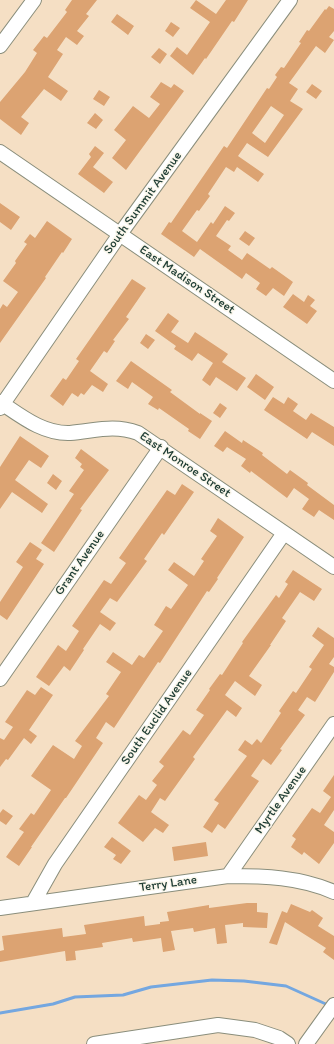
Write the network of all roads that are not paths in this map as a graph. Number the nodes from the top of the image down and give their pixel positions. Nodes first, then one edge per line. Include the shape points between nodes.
1 (34, 0) edge
2 (290, 0) edge
3 (0, 46) edge
4 (0, 152) edge
5 (120, 234) junction
6 (334, 381) edge
7 (1, 405) edge
8 (160, 447) junction
9 (284, 532) junction
10 (334, 567) edge
11 (0, 679) edge
12 (334, 724) edge
13 (228, 876) junction
14 (334, 892) edge
15 (33, 903) junction
16 (0, 908) edge
17 (331, 1009) edge
18 (123, 1042) edge
19 (94, 1044) edge
20 (288, 1044) edge
21 (306, 1044) edge

1 - 3 street
2 - 5 street, South Summit Avenue
4 - 5 street, East Madison Street
5 - 6 street, East Madison Street
5 - 7 street, South Summit Avenue
7 - 8 street, East Monroe Street via 30,422 59,432 123,429 138,433
8 - 9 street, East Monroe Street
8 - 11 street, Grant Avenue
9 - 10 street, East Monroe Street
9 - 15 street, South Euclid Avenue via 55,864
12 - 13 street, Myrtle Avenue
13 - 14 street, Terry Lane via 265,876 301,881
13 - 15 street, Terry Lane
15 - 16 street, Terry Lane
17 - 21 street
18 - 19 street
18 - 20 street via 218,1025 255,1030 279,1038

